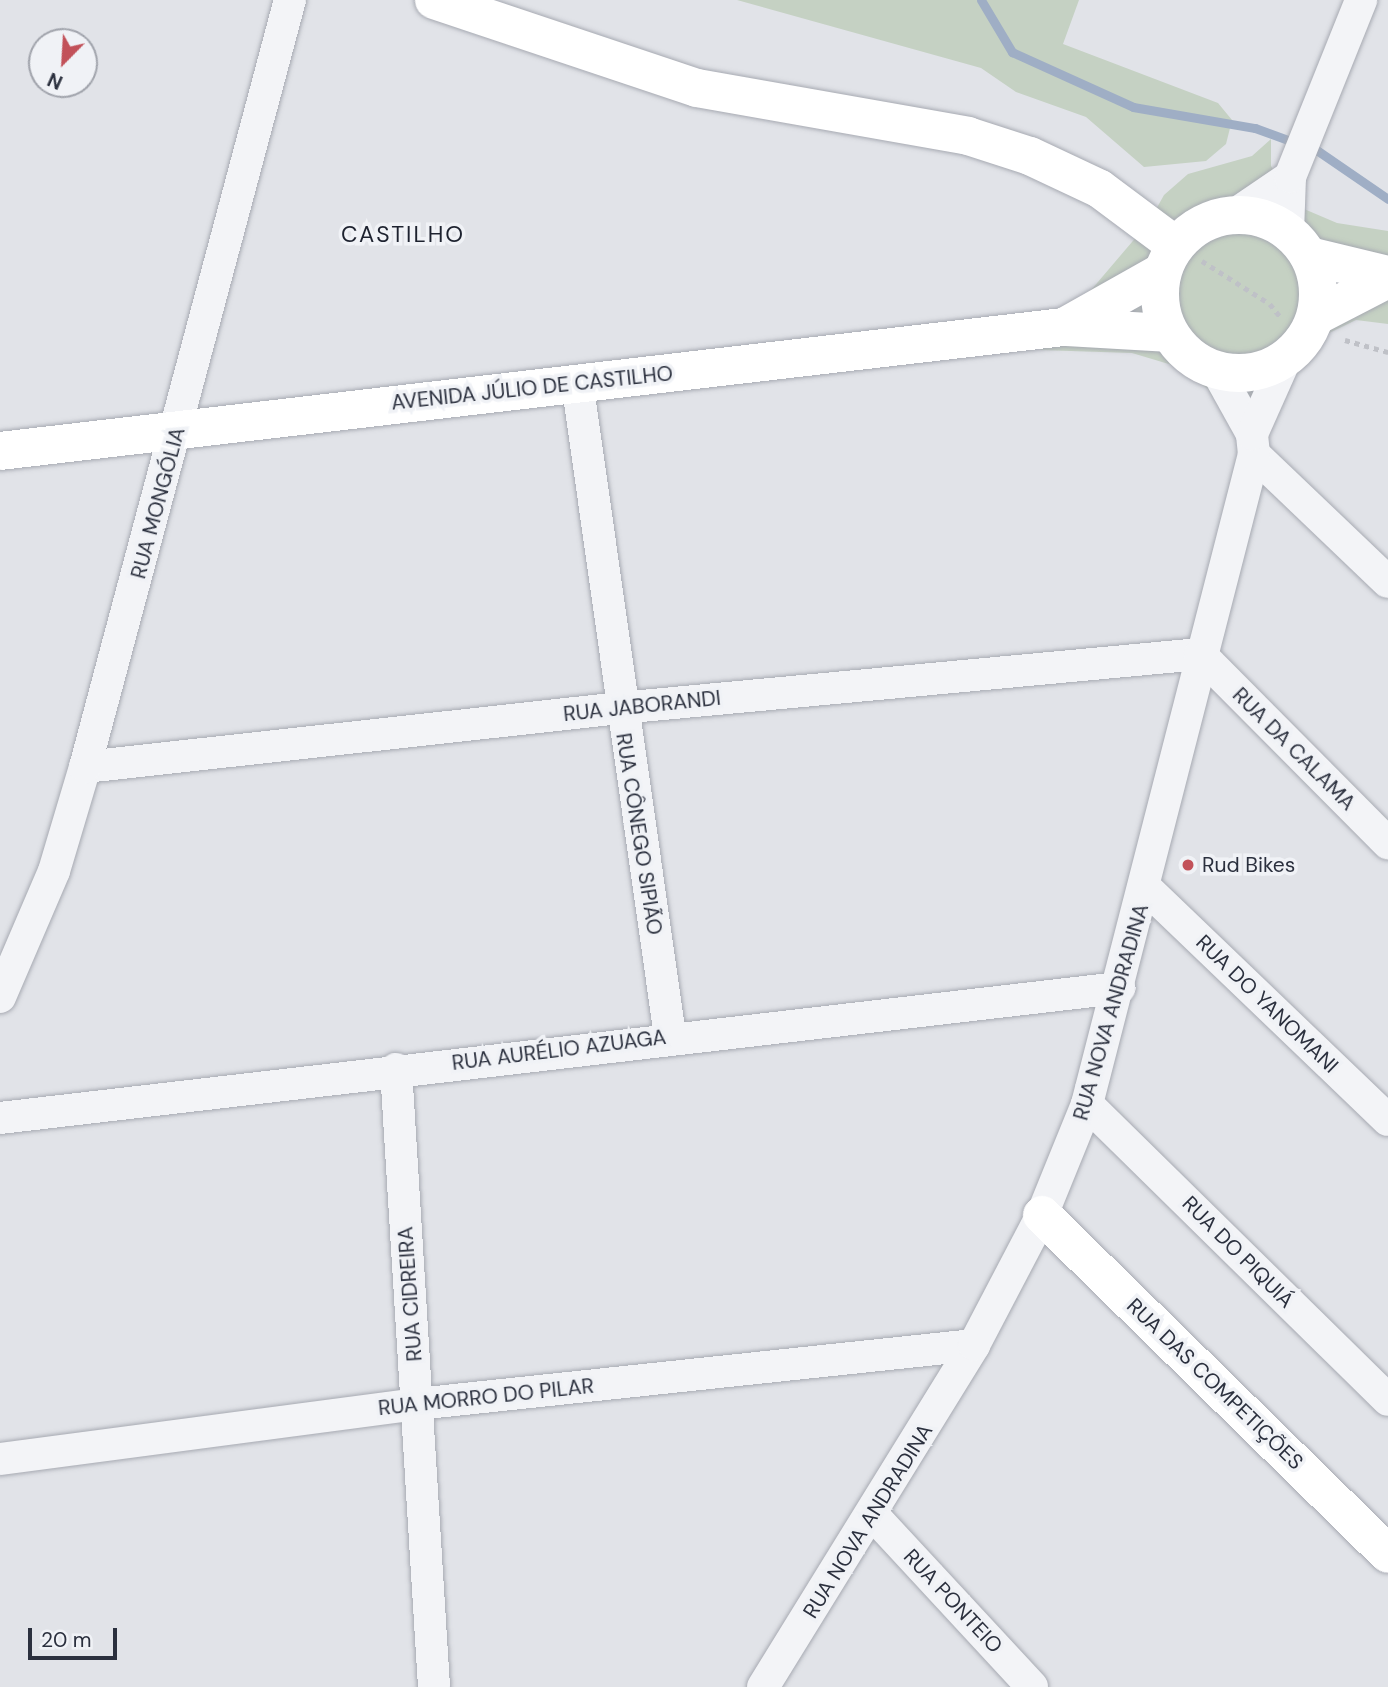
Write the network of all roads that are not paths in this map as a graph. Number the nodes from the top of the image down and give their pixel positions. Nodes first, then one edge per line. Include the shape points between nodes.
1 (290, 0) edge
2 (434, 0) edge
3 (1361, 0) edge
4 (1292, 172) junction
5 (1237, 213) junction
6 (1298, 244) junction
7 (1169, 258) junction
8 (1388, 277) edge
9 (1064, 327) junction
10 (1169, 333) junction
11 (1301, 340) junction
12 (1217, 371) junction
13 (577, 381) junction
14 (178, 430) junction
15 (1253, 444) junction
16 (0, 451) edge
17 (1388, 582) edge
18 (1200, 654) junction
19 (620, 708) junction
20 (85, 767) junction
21 (1388, 843) edge
22 (1146, 888) junction
23 (1119, 988) junction
24 (0, 997) edge
25 (670, 1036) junction
26 (396, 1069) junction
27 (1087, 1104) junction
28 (0, 1118) edge
29 (1388, 1120) edge
30 (1042, 1215) junction
31 (974, 1345) junction
32 (1388, 1400) edge
33 (417, 1404) junction
34 (0, 1459) edge
35 (873, 1515) junction
36 (1388, 1554) edge
37 (434, 1687) edge
38 (763, 1687) edge
39 (1032, 1687) edge

1 - 14 street, RUA MONGÓLIA
2 - 7 main road via 697,88 968,136 1030,156 1100,189
3 - 4 street
4 - 5 street
4 - 6 street
5 - 6 main road
5 - 7 main road via 1206,222
6 - 8 main road
6 - 11 main road via 1318,286
7 - 9 main road
7 - 10 main road via 1159,303
8 - 11 main road
9 - 10 main road
9 - 13 main road, AVENIDA JÚLIO DE CASTILHO
10 - 12 main road via 1190,357
11 - 12 main road via 1252,373
11 - 15 street, RUA NOVA ANDRADINA
12 - 15 street
13 - 14 main road, AVENIDA JÚLIO DE CASTILHO
13 - 19 street, RUA CÔNEGO SIPIÃO
14 - 16 main road, AVENIDA JÚLIO DE CASTILHO
14 - 20 street, RUA MONGÓLIA
15 - 17 street
15 - 18 street, RUA NOVA ANDRADINA
18 - 19 street, RUA JABORANDI
18 - 21 street, RUA DA CALAMA
18 - 22 street, RUA NOVA ANDRADINA
19 - 20 street, RUA JABORANDI
19 - 25 street, RUA CÔNEGO SIPIÃO
20 - 24 street, RUA MONGÓLIA via 54,871
22 - 23 street, RUA NOVA ANDRADINA
22 - 29 street, RUA DO YANOMANI
23 - 25 street, RUA AURÉLIO AZUAGA
23 - 27 street, RUA NOVA ANDRADINA
25 - 26 street, RUA AURÉLIO AZUAGA
26 - 28 street, RUA AURÉLIO AZUAGA
26 - 33 street, RUA CIDREIRA
27 - 30 street, RUA NOVA ANDRADINA
27 - 32 street, RUA DO PIQUIÁ
30 - 31 street, RUA NOVA ANDRADINA
30 - 36 main road, RUA DAS COMPETIÇÕES
31 - 33 street, RUA MORRO DO PILAR
31 - 35 street, RUA NOVA ANDRADINA
33 - 34 street, RUA MORRO DO PILAR
33 - 37 street, RUA CIDREIRA
35 - 38 street, RUA NOVA ANDRADINA
35 - 39 street, RUA PONTEIO

